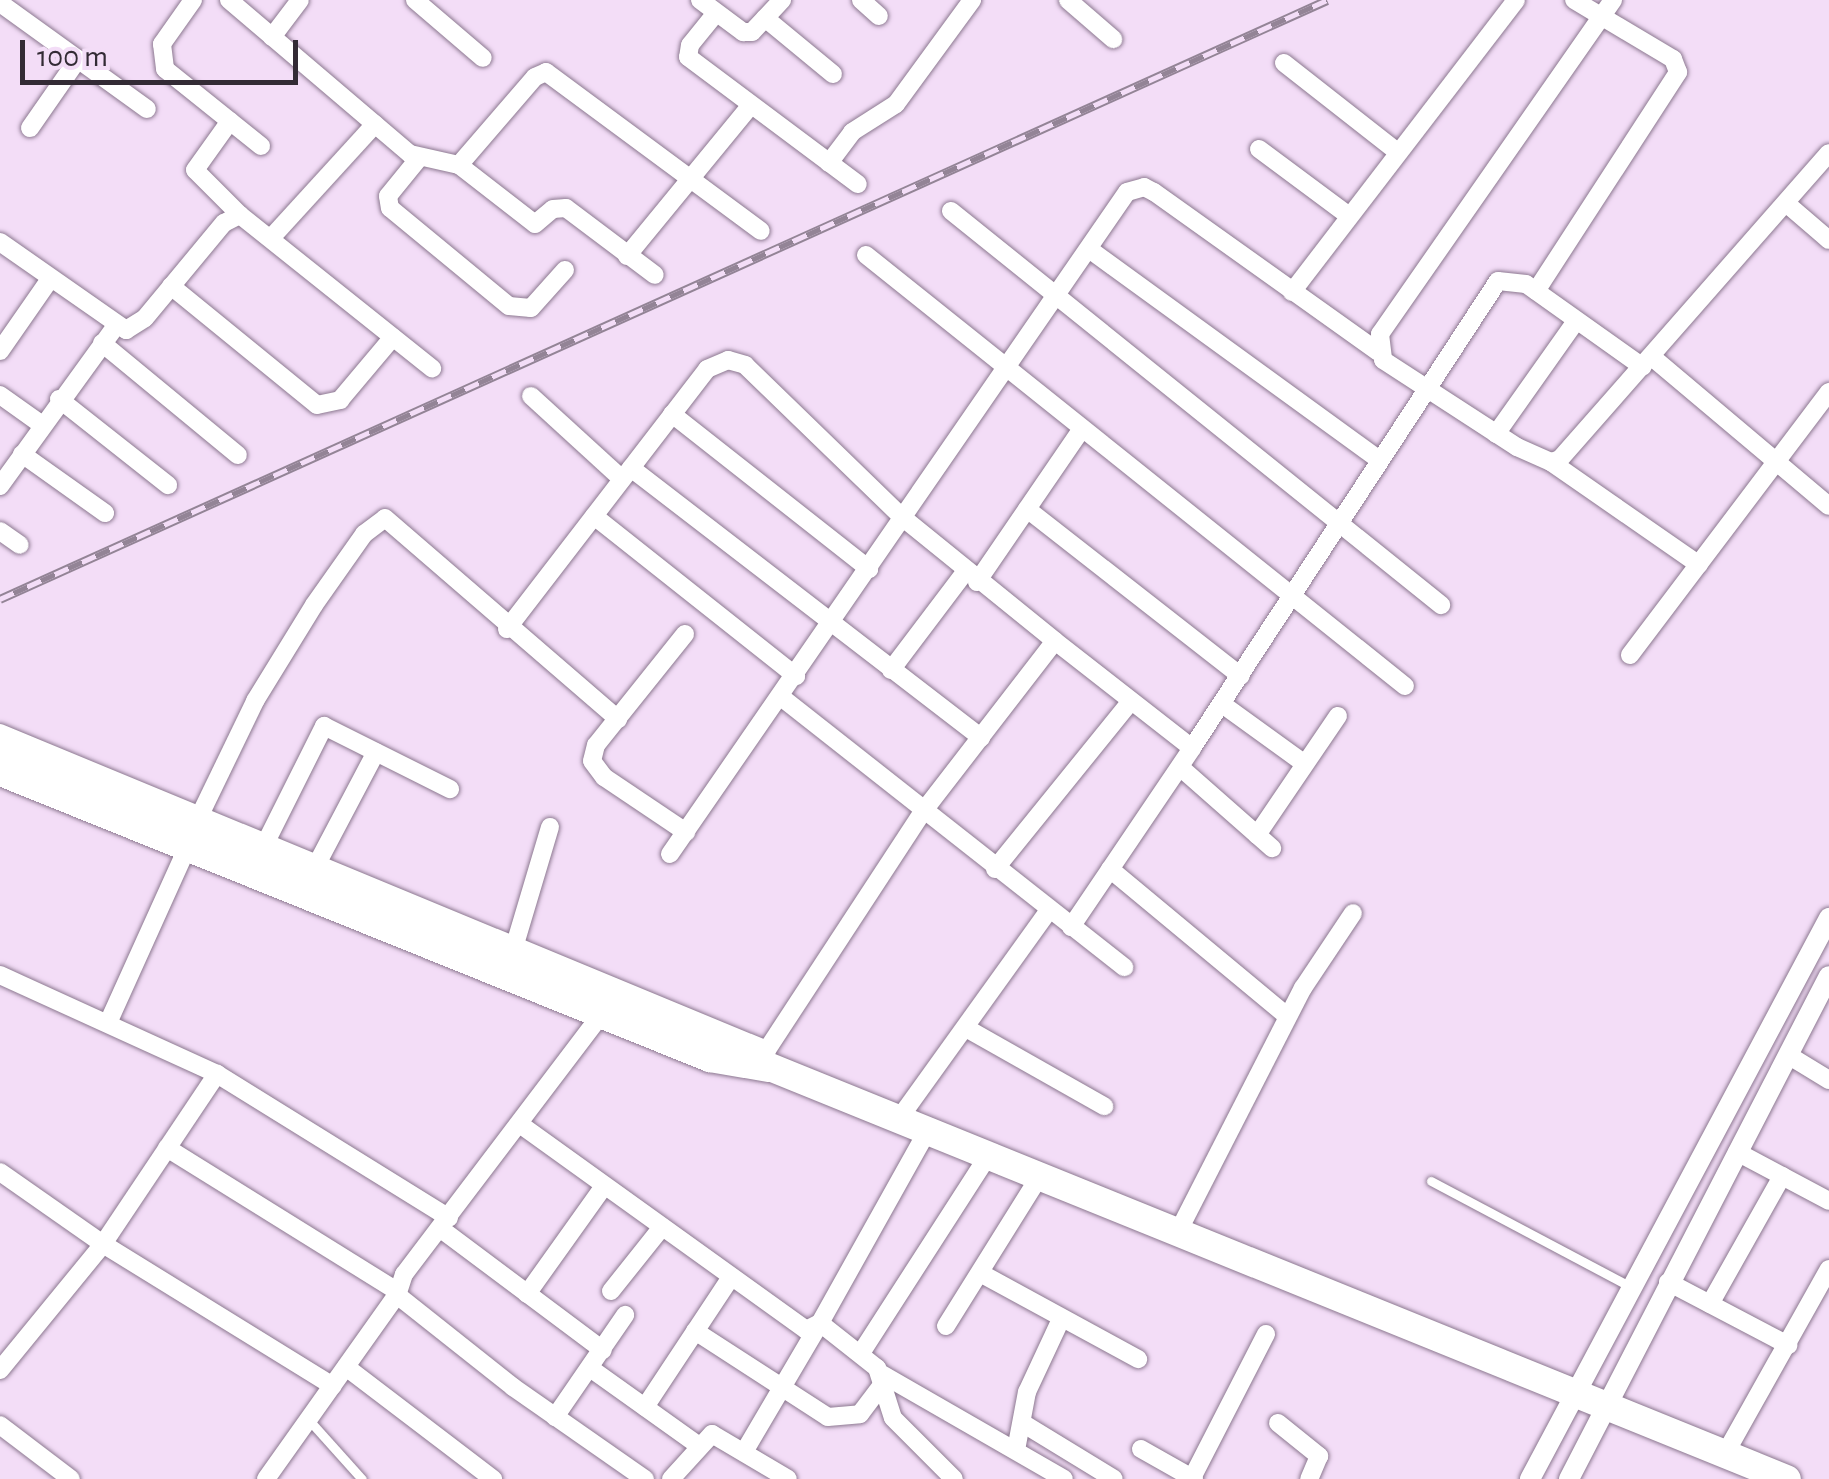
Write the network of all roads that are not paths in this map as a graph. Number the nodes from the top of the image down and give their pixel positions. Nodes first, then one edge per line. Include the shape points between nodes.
1 (193, 0) edge
2 (229, 0) edge
3 (300, 0) edge
4 (414, 0) edge
5 (700, 0) edge
6 (781, 0) edge
7 (861, 0) edge
8 (972, 0) edge
9 (1068, 0) edge
10 (1516, 0) edge
11 (1574, 0) edge
12 (1613, 0) edge
13 (0, 3) edge
14 (716, 13) junction
15 (879, 16) dead end
16 (765, 18) junction
17 (1601, 18) junction
18 (272, 37) junction
19 (1112, 39) dead end
20 (78, 58) junction
21 (482, 58) dead end
22 (1284, 64) dead end
23 (833, 74) dead end
24 (750, 105) junction
25 (147, 109) dead end
26 (230, 121) junction
27 (375, 124) junction
28 (30, 128) dead end
29 (261, 146) dead end
30 (1259, 149) dead end
31 (1395, 150) junction
32 (1829, 153) edge
33 (419, 158) junction
34 (829, 163) junction
35 (460, 166) junction
36 (688, 181) junction
37 (858, 184) dead end
38 (1788, 204) junction
39 (952, 210) dead end
40 (240, 215) junction
41 (1348, 215) junction
42 (761, 231) dead end
43 (271, 238) junction
44 (1829, 240) edge
45 (0, 242) edge
46 (1088, 249) junction
47 (866, 255) dead end
48 (627, 256) junction
49 (565, 270) dead end
50 (655, 275) dead end
51 (50, 279) junction
52 (171, 286) junction
53 (1536, 291) junction
54 (1292, 292) junction
55 (1054, 296) junction
56 (1576, 321) junction
57 (116, 326) junction
58 (393, 337) junction
59 (102, 343) junction
60 (0, 351) edge
61 (1378, 352) junction
62 (1647, 362) junction
63 (432, 368) dead end
64 (1003, 369) junction
65 (1424, 387) junction
66 (1829, 392) edge
67 (0, 395) edge
68 (530, 396) dead end
69 (59, 400) junction
70 (672, 414) junction
71 (42, 424) junction
72 (1081, 430) junction
73 (1496, 434) junction
74 (22, 454) junction
75 (238, 455) dead end
76 (1776, 458) junction
77 (1378, 460) junction
78 (1552, 462) junction
79 (627, 473) junction
80 (168, 485) dead end
81 (0, 486) edge
82 (1829, 506) edge
83 (1028, 509) junction
84 (105, 513) dead end
85 (594, 516) junction
86 (902, 517) junction
87 (1338, 524) junction
88 (0, 531) edge
89 (20, 545) dead end
90 (1699, 565) junction
91 (870, 569) junction
92 (971, 577) junction
93 (1293, 597) junction
94 (1440, 605) dead end
95 (832, 624) junction
96 (507, 629) junction
97 (685, 634) dead end
98 (1055, 641) junction
99 (1630, 655) dead end
100 (891, 670) junction
101 (796, 676) junction
102 (1241, 676) junction
103 (1405, 686) dead end
104 (781, 697) junction
105 (1130, 702) junction
106 (1222, 704) junction
107 (1338, 716) dead end
108 (618, 719) junction
109 (0, 733) edge
110 (981, 738) junction
111 (1192, 748) junction
112 (376, 752) junction
113 (0, 755) edge
114 (1305, 764) junction
115 (1180, 766) junction
116 (0, 775) edge
117 (450, 790) dead end
118 (922, 813) junction
119 (200, 815) junction
120 (550, 827) dead end
121 (686, 832) junction
122 (1258, 835) junction
123 (266, 842) junction
124 (1272, 848) dead end
125 (186, 850) junction
126 (670, 854) dead end
127 (318, 862) junction
128 (995, 869) junction
129 (1110, 869) junction
130 (1049, 910) junction
131 (1354, 914) dead end
132 (1829, 918) edge
133 (1071, 927) junction
134 (516, 941) junction
135 (1124, 967) dead end
136 (0, 976) edge
137 (1827, 986) edge
138 (600, 1016) junction
139 (1288, 1016) junction
140 (108, 1023) junction
141 (966, 1028) junction
142 (1788, 1056) junction
143 (764, 1060) junction
144 (217, 1074) junction
145 (1829, 1080) edge
146 (1104, 1106) dead end
147 (901, 1116) junction
148 (521, 1125) junction
149 (929, 1128) junction
150 (167, 1148) junction
151 (1737, 1152) junction
152 (990, 1153) junction
153 (0, 1172) edge
154 (1041, 1174) junction
155 (1782, 1176) junction
156 (1432, 1180) dead end
157 (604, 1186) junction
158 (1829, 1200) edge
159 (445, 1223) junction
160 (662, 1227) junction
161 (1179, 1230) junction
162 (103, 1244) junction
163 (1829, 1270) edge
164 (982, 1274) junction
165 (731, 1277) junction
166 (1668, 1282) junction
167 (1629, 1286) junction
168 (610, 1291) dead end
169 (397, 1293) junction
170 (527, 1294) junction
171 (1710, 1304) junction
172 (625, 1315) dead end
173 (1061, 1319) junction
174 (818, 1326) junction
175 (946, 1326) dead end
176 (696, 1331) junction
177 (1266, 1334) dead end
178 (1788, 1344) junction
179 (603, 1350) junction
180 (862, 1353) junction
181 (1138, 1358) dead end
182 (346, 1367) junction
183 (590, 1368) junction
184 (0, 1370) edge
185 (882, 1378) junction
186 (333, 1386) junction
187 (783, 1388) junction
188 (1592, 1398) junction
189 (645, 1407) junction
190 (555, 1417) junction
191 (309, 1420) junction
192 (1024, 1424) junction
193 (1278, 1424) dead end
194 (0, 1425) edge
195 (698, 1445) junction
196 (1141, 1449) dead end
197 (1016, 1450) junction
198 (744, 1452) junction
199 (1725, 1454) junction
200 (70, 1479) edge
201 (266, 1479) edge
202 (362, 1479) edge
203 (493, 1479) edge
204 (645, 1479) edge
205 (671, 1479) edge
206 (788, 1479) edge
207 (954, 1479) edge
208 (1064, 1479) edge
209 (1114, 1479) edge
210 (1193, 1479) edge
211 (1309, 1479) edge
212 (1530, 1479) edge
213 (1569, 1479) edge
214 (1787, 1479) edge

1 - 26 street via 162,44 162,61
2 - 18 street
3 - 18 street
4 - 21 street
5 - 14 street
6 - 16 street
7 - 15 street
8 - 34 street via 896,104 852,132
9 - 19 street
10 - 31 street
11 - 17 street
12 - 17 street
13 - 20 street
14 - 16 street via 743,32
14 - 24 street via 688,57
16 - 23 street
17 - 53 street via 1672,59 1678,72
17 - 61 street via 1380,334
18 - 27 street
20 - 25 street
20 - 28 street
22 - 31 street
24 - 34 street
24 - 36 street
26 - 29 street
26 - 40 street via 195,170
27 - 33 street
27 - 43 street
30 - 41 street
31 - 41 street
32 - 38 street
33 - 35 street
33 - 49 street via 388,196 390,208 509,306 530,308
34 - 37 street
35 - 36 street via 546,72
35 - 48 street via 531,222 566,208
36 - 42 street
36 - 48 street
38 - 44 street
38 - 62 street
39 - 55 street
40 - 43 street
40 - 52 street via 224,222
41 - 54 street
43 - 58 street
45 - 51 street
46 - 54 street via 1127,192 1144,187
46 - 55 street
46 - 77 street
47 - 64 street
48 - 50 street
51 - 57 street
51 - 60 street
52 - 57 street via 136,327
52 - 58 street via 317,406 340,400
53 - 56 street
53 - 65 street via 1509,278 1498,281
54 - 61 street
55 - 64 street
55 - 87 street
56 - 62 street
56 - 73 street
57 - 59 street
58 - 63 street
59 - 69 street
59 - 75 street
61 - 65 street
62 - 76 street
62 - 78 street via 1571,450
64 - 72 street
64 - 86 street
65 - 73 street
65 - 77 street
66 - 76 street
67 - 71 street
68 - 79 street
69 - 71 street
69 - 80 street
70 - 79 street
70 - 86 street via 707,369 718,361 738,362
70 - 91 street
71 - 74 street
72 - 83 street
72 - 93 street
73 - 78 street
74 - 81 street
74 - 84 street
76 - 82 street
76 - 90 street
77 - 87 street
78 - 90 street
79 - 85 street
79 - 95 street
83 - 92 street
83 - 102 street
85 - 96 street
85 - 101 street
86 - 91 street
86 - 92 street
87 - 93 street
87 - 94 street
88 - 89 street
90 - 99 street
91 - 95 street
92 - 98 street
92 - 100 street
93 - 102 street
93 - 103 street
95 - 100 street
95 - 101 street
96 - 108 street
96 - 119 street via 384,518 348,554 304,621
97 - 108 street
98 - 105 street
98 - 110 street
100 - 110 street
101 - 104 street
102 - 106 street
104 - 118 street
104 - 121 street
105 - 111 street
105 - 128 street
106 - 111 street
106 - 114 street
107 - 114 street
108 - 121 street via 592,752 595,767
109 - 119 street
110 - 118 street
111 - 115 street
112 - 117 street
112 - 123 street via 331,728 318,730
112 - 127 street
113 - 143 main road
114 - 122 street
115 - 122 street
115 - 129 street
116 - 125 main road
118 - 128 street
118 - 143 street
119 - 123 street
120 - 134 street
121 - 126 street
122 - 124 street
123 - 127 street
125 - 138 main road
125 - 140 street
127 - 134 street
128 - 130 street
129 - 133 street
129 - 139 street
130 - 133 street
130 - 141 street
131 - 139 street
132 - 167 street
133 - 135 street
134 - 143 street
136 - 140 street
137 - 142 street
138 - 143 main road via 729,1068
138 - 148 street
139 - 161 street
140 - 144 street
141 - 146 street
141 - 147 street
142 - 145 street
142 - 151 street
143 - 147 main road
144 - 150 street
144 - 159 street
147 - 149 main road
148 - 157 street
148 - 159 street
149 - 152 main road
149 - 174 street
150 - 162 street
150 - 169 street
151 - 155 street
151 - 166 street
152 - 154 main road
152 - 180 street
153 - 162 street
154 - 161 main road
154 - 164 street
155 - 158 street
155 - 171 street
156 - 167 lane
157 - 160 street
157 - 170 street
159 - 169 street
159 - 170 street
160 - 165 street
160 - 168 street
161 - 188 main road
162 - 184 street
162 - 186 street
163 - 178 street
164 - 173 street
164 - 175 street
165 - 174 street via 806,1330
165 - 176 street
166 - 171 street
166 - 188 street
167 - 188 street
169 - 182 street
169 - 190 street
170 - 179 street
171 - 178 street
172 - 179 street
173 - 181 street
173 - 192 street via 1027,1392
174 - 180 street
174 - 187 street
176 - 187 street
176 - 189 street
177 - 210 street
178 - 199 street
179 - 183 street
180 - 185 street
182 - 186 street
182 - 203 street
183 - 189 street
183 - 190 street
185 - 187 street via 860,1414 847,1419 828,1417
185 - 197 street
185 - 207 street via 893,1418
186 - 191 street
187 - 198 street
188 - 199 main road
188 - 212 street
188 - 213 street
189 - 195 street
190 - 204 street
191 - 201 street
191 - 202 lane
192 - 197 street
192 - 209 street
193 - 211 street via 1319,1456
194 - 200 street
195 - 198 street via 712,1434
195 - 205 street
196 - 210 street
197 - 208 street
198 - 206 street
199 - 214 main road

